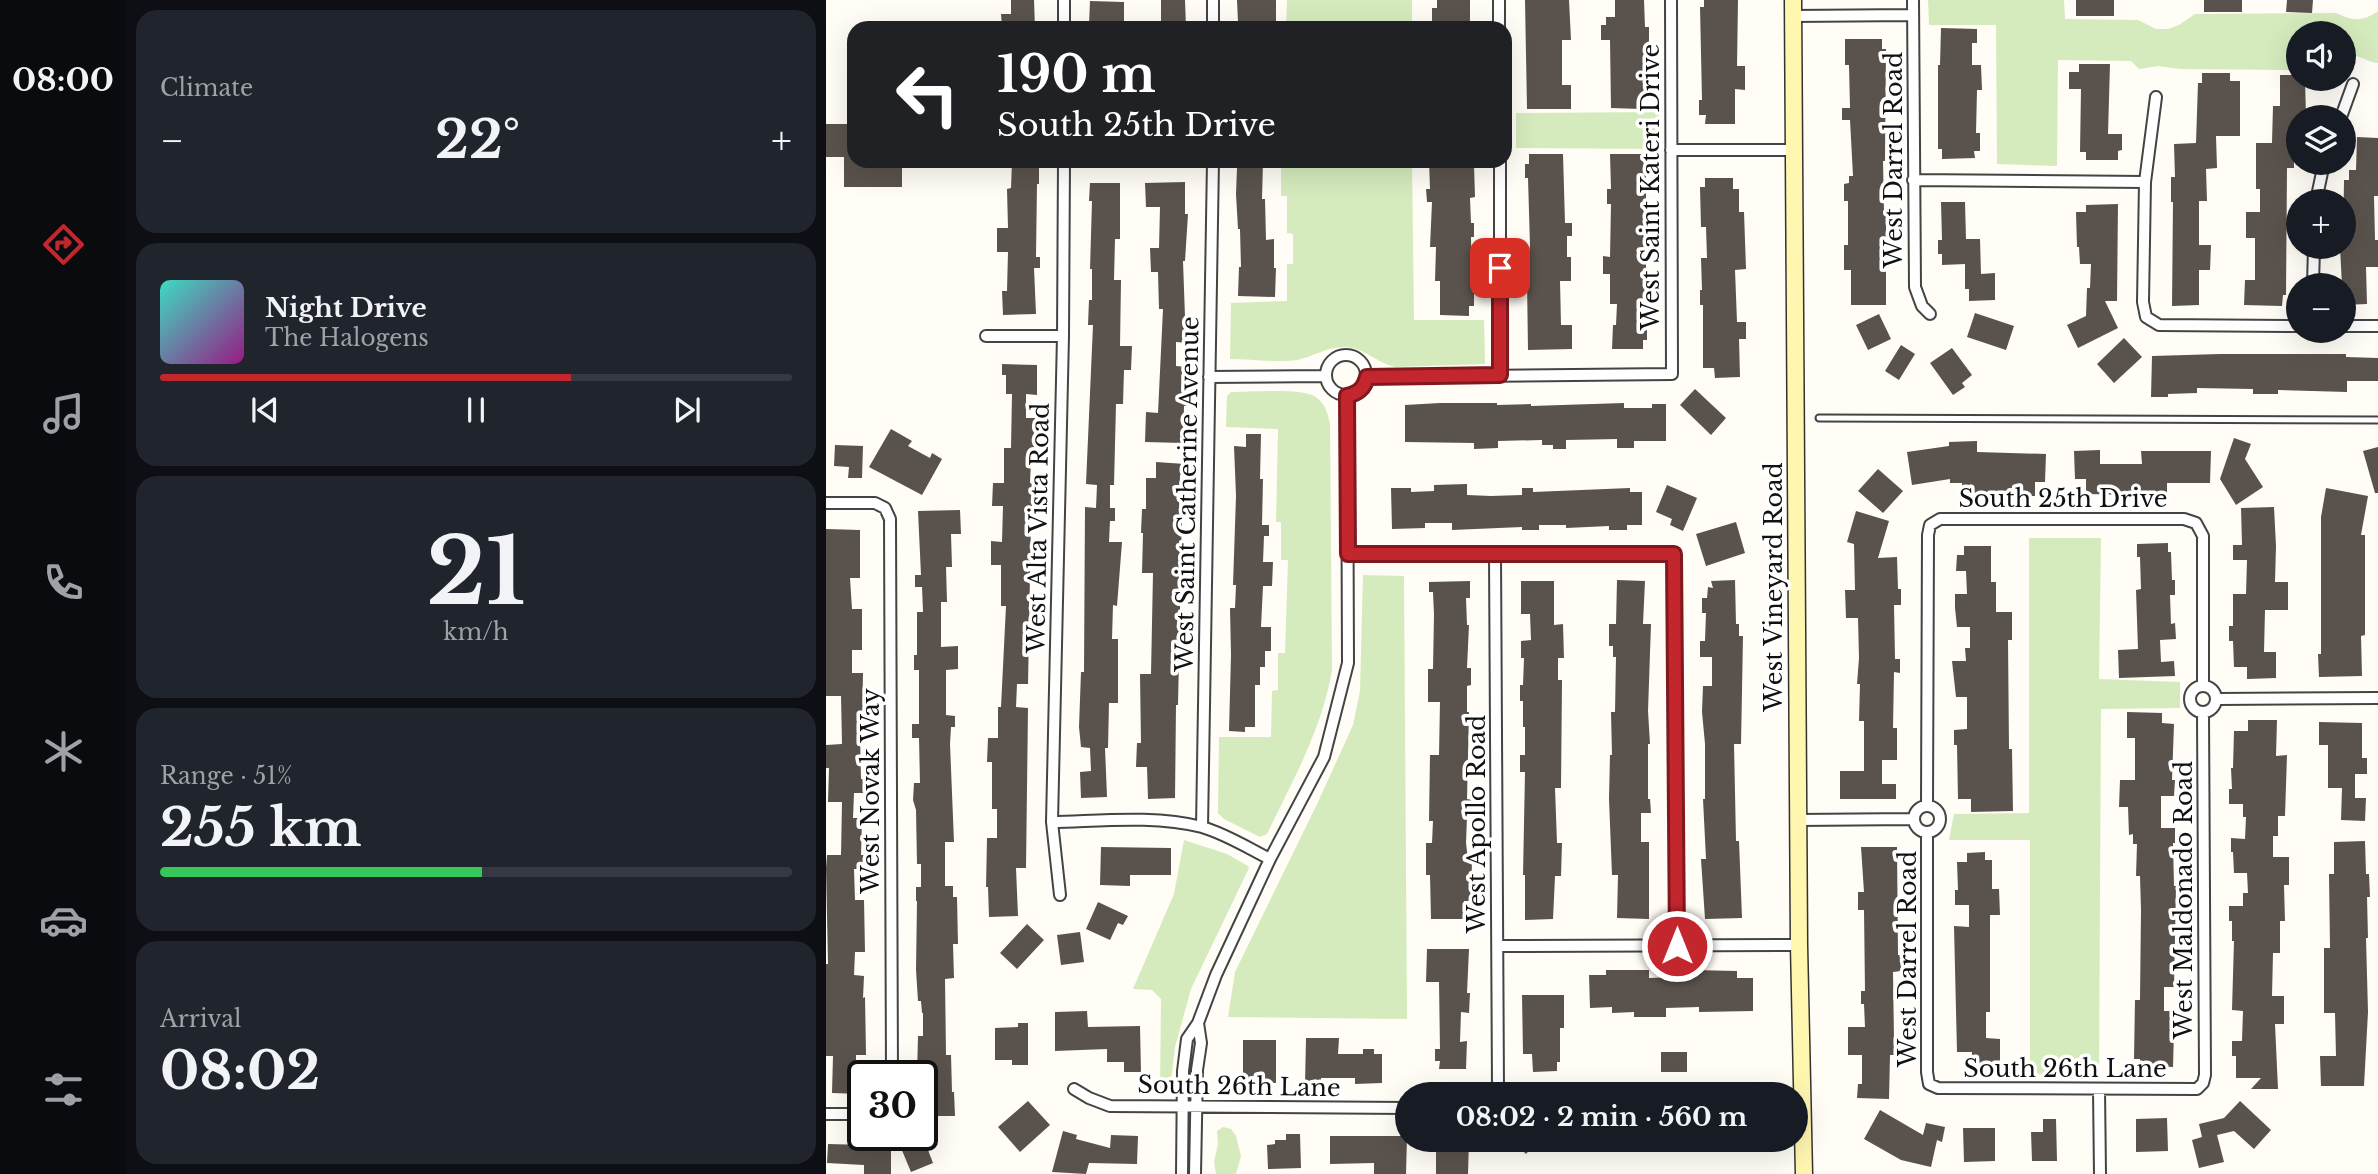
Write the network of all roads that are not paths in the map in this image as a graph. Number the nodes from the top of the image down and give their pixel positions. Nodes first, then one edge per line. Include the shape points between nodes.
1 (1064, 0) edge
2 (1213, 0) edge
3 (1499, 0) edge
4 (1671, 0) edge
5 (1913, 0) edge
6 (1793, 8) edge
7 (1913, 15) junction
8 (1064, 21) edge
9 (1213, 21) edge
10 (1499, 21) edge
11 (2157, 97) dead end
12 (1671, 150) junction
13 (1794, 150) junction
14 (1064, 168) edge
15 (1213, 168) edge
16 (1500, 168) edge
17 (1913, 180) junction
18 (2145, 182) junction
19 (1930, 314) dead end
20 (2286, 326) edge
21 (2356, 326) edge
22 (2378, 326) edge
23 (986, 336) dead end
24 (1063, 336) junction
25 (1500, 375) junction
26 (1326, 376) junction
27 (1209, 377) junction
28 (1367, 377) junction
29 (1347, 396) junction
30 (1819, 418) dead end
31 (2378, 420) edge
32 (826, 503) edge
33 (2196, 523) joint
34 (1930, 525) joint
35 (1348, 554) junction
36 (1495, 554) junction
37 (2203, 685) junction
38 (2378, 698) edge
39 (2217, 699) junction
40 (2203, 713) junction
41 (1927, 805) junction
42 (1913, 819) junction
43 (1798, 820) junction
44 (1052, 822) junction
45 (1202, 828) junction
46 (1927, 833) junction
47 (1270, 859) junction
48 (1060, 895) dead end
49 (1799, 945) junction
50 (1498, 946) junction
51 (1677, 946) junction
52 (1198, 1023) junction
53 (892, 1060) edge
54 (1498, 1082) edge
55 (1929, 1084) joint
56 (2200, 1087) joint
57 (1074, 1088) dead end
58 (2099, 1089) junction
59 (1183, 1107) junction
60 (1195, 1107) junction
61 (1395, 1108) edge
62 (826, 1114) edge
63 (847, 1114) edge
64 (1182, 1174) edge
65 (1195, 1174) edge
66 (1804, 1174) edge
67 (2099, 1174) edge

1 - 8 street
2 - 9 street
3 - 10 street
4 - 12 street, West Saint Kateri Drive
5 - 7 street, West Darrel Road
6 - 7 street
6 - 13 street, West Vineyard Road
7 - 17 street, West Darrel Road
11 - 18 street
12 - 13 street
12 - 25 street, West Saint Kateri Drive via 1672,374
13 - 43 street, West Vineyard Road
14 - 24 street, West Alta Vista Road
15 - 27 street, West Saint Catherine Avenue
16 - 25 street
17 - 18 street
17 - 19 street, West Darrel Road via 1915,287
18 - 20 street via 2146,317 2158,325
21 - 22 street
23 - 24 street
24 - 44 street, West Alta Vista Road
25 - 28 street
26 - 27 street
26 - 28 street via 1331,361 1346,355 1360,360
26 - 29 street via 1332,390
27 - 45 street, West Saint Catherine Avenue
28 - 29 street via 1361,389
29 - 35 street
30 - 31 lane
32 - 53 street, West Novak Way via 875,503 885,508 890,519
33 - 34 street, South 25th Drive via 2184,519 1940,519
33 - 37 street, West Maldonado Road via 2203,536
34 - 41 street, West Darrel Road
35 - 36 street
35 - 47 street via 1348,663 1340,701 1324,757
36 - 50 street, West Apollo Road
36 - 51 street via 1674,554
37 - 39 street via 2214,690
37 - 40 street, West Maldonado Road via 2193,690 2190,699 2193,708
38 - 39 street
39 - 40 street via 2214,708
40 - 56 street, West Maldonado Road via 2205,1075
41 - 42 street, West Darrel Road via 1917,810
41 - 46 street, West Darrel Road via 1941,816 1938,828
42 - 43 street
42 - 46 street, West Darrel Road via 1916,828
43 - 49 street, West Vineyard Road
44 - 45 street via 1155,820
44 - 48 street, West Alta Vista Road
45 - 47 street
46 - 55 street, West Darrel Road
47 - 52 street
49 - 51 street
49 - 66 street, West Vineyard Road
50 - 51 street
50 - 54 street, West Apollo Road
52 - 59 street via 1187,1039
52 - 60 street via 1201,1042
55 - 58 street, South 26th Lane via 1938,1088
56 - 58 street, South 26th Lane
57 - 59 street, South 26th Lane via 1110,1106
58 - 67 street
59 - 60 street, South 26th Lane
59 - 64 street
60 - 61 street, South 26th Lane
60 - 65 street
62 - 63 street

